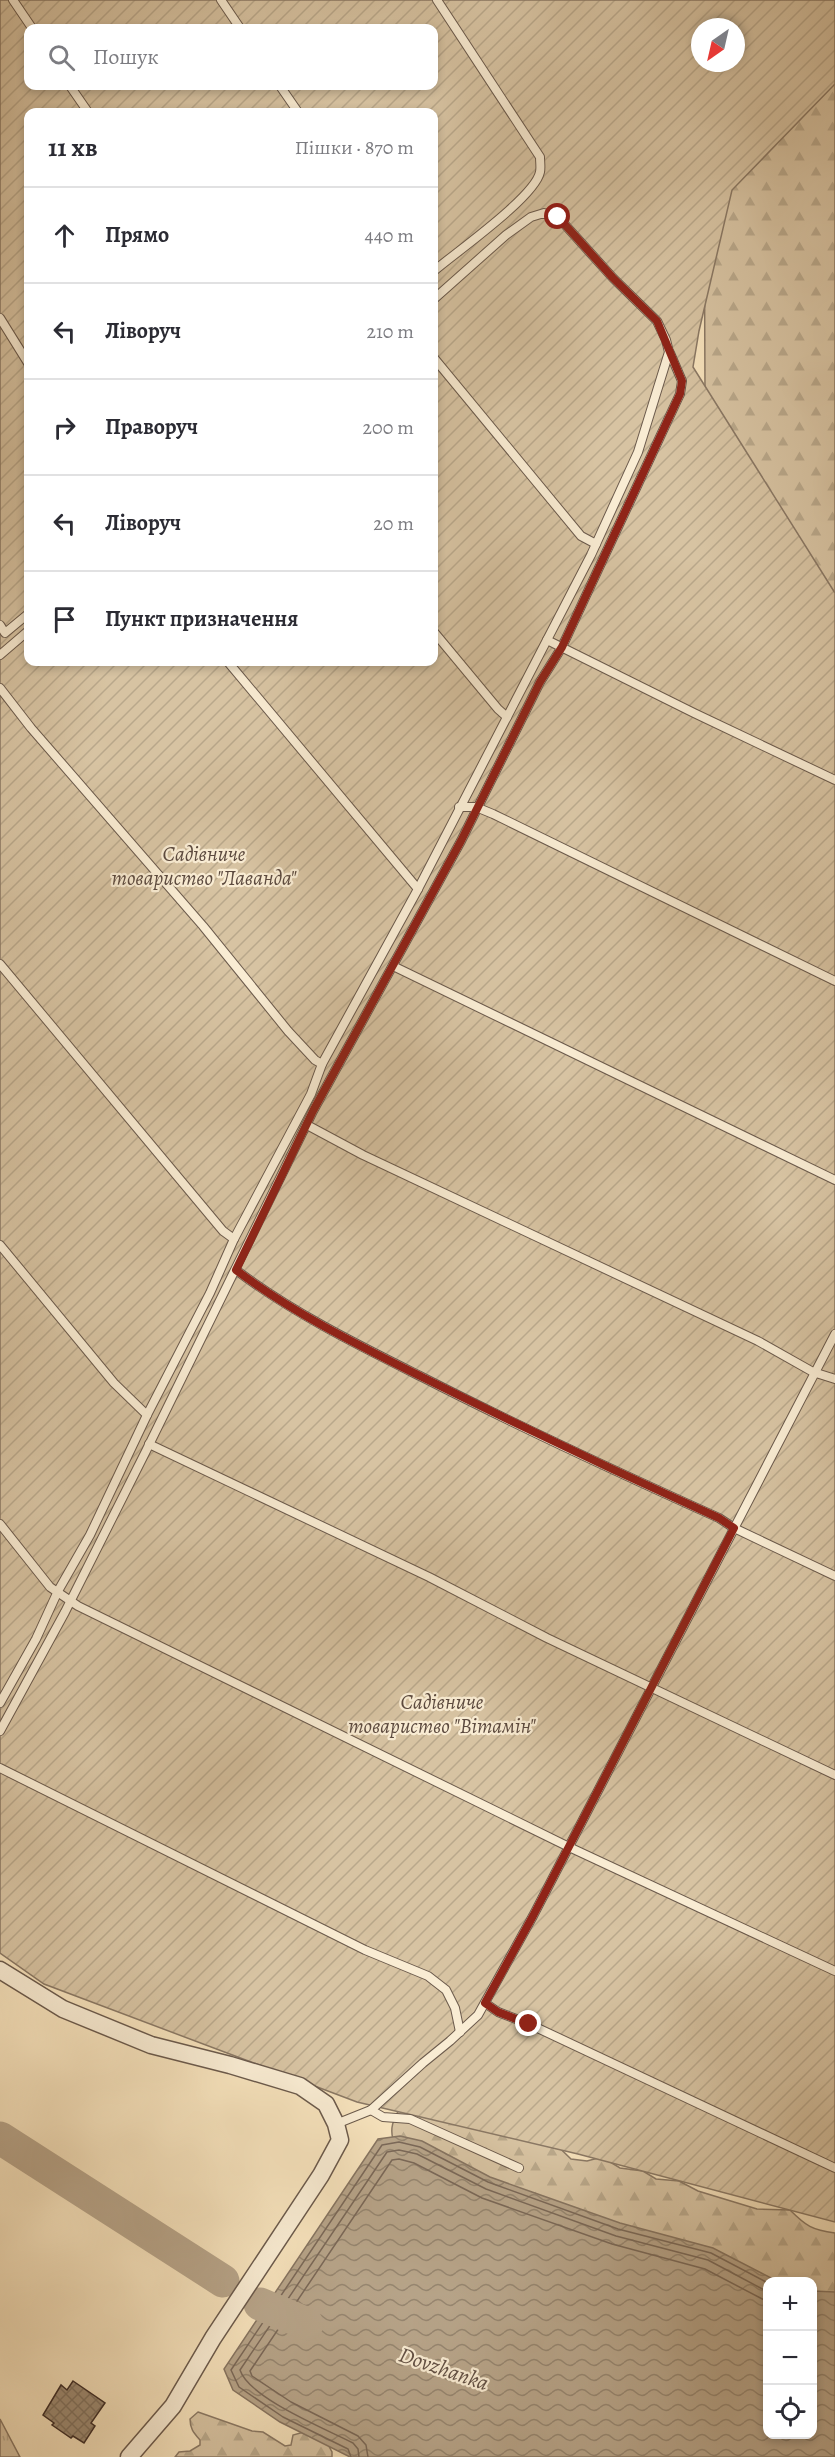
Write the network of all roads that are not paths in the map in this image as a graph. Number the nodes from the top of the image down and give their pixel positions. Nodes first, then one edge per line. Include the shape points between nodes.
1 (13, 0) edge
2 (221, 0) edge
3 (437, 0) edge
4 (29, 24) edge
5 (237, 24) edge
6 (73, 90) edge
7 (283, 90) edge
8 (85, 108) edge
9 (295, 108) edge
10 (438, 268) edge
11 (438, 295) edge
12 (0, 318) edge
13 (669, 352) junction
14 (24, 357) edge
15 (438, 363) edge
16 (596, 544) junction
17 (24, 617) edge
18 (2, 632) edge
19 (24, 634) edge
20 (438, 637) edge
21 (547, 640) junction
22 (562, 647) junction
23 (0, 655) edge
24 (231, 666) edge
25 (0, 688) edge
26 (507, 717) junction
27 (835, 780) edge
28 (459, 807) junction
29 (476, 807) junction
30 (418, 889) junction
31 (0, 964) edge
32 (393, 966) junction
33 (835, 981) edge
34 (322, 1064) junction
35 (307, 1125) junction
36 (835, 1180) edge
37 (234, 1239) junction
38 (0, 1245) edge
39 (236, 1270) junction
40 (835, 1334) edge
41 (814, 1372) junction
42 (835, 1378) edge
43 (147, 1415) junction
44 (149, 1444) junction
45 (0, 1524) edge
46 (734, 1528) junction
47 (835, 1576) edge
48 (58, 1591) junction
49 (70, 1600) junction
50 (651, 1688) junction
51 (0, 1703) edge
52 (0, 1731) edge
53 (0, 1768) edge
54 (835, 1775) edge
55 (569, 1847) junction
56 (0, 1970) edge
57 (835, 1971) edge
58 (485, 2003) junction
59 (460, 2032) junction
60 (371, 2110) junction
61 (336, 2124) junction
62 (519, 2168) dead end
63 (835, 2168) edge
64 (129, 2457) edge

1 - 4 lane
2 - 5 lane
3 - 10 lane via 540,158 534,184
6 - 8 lane
7 - 9 lane
11 - 13 lane via 506,235 531,217 544,213 558,217 657,321
12 - 14 lane
13 - 16 lane via 638,452
13 - 22 lane via 682,381 680,394
15 - 16 lane via 581,536
16 - 21 lane
17 - 18 lane
19 - 23 lane
20 - 26 lane
21 - 22 lane
21 - 26 lane
22 - 27 lane
22 - 29 lane
24 - 30 lane
25 - 34 lane via 288,1031
26 - 28 lane
28 - 29 lane
28 - 30 lane
29 - 32 lane
29 - 33 lane
30 - 34 lane
31 - 37 lane via 223,1231
32 - 35 lane
32 - 36 lane
34 - 37 lane
35 - 39 lane
35 - 41 lane via 758,1341
37 - 43 lane
38 - 43 lane via 108,1375
39 - 44 lane
39 - 46 lane via 359,1345
40 - 41 lane
41 - 42 lane
41 - 46 lane
43 - 48 lane via 90,1535
44 - 49 lane
44 - 50 lane
45 - 48 lane via 50,1587
46 - 47 lane
46 - 50 lane
48 - 49 lane
48 - 51 lane
49 - 52 lane
49 - 55 lane via 117,1627
50 - 54 lane
50 - 55 lane
53 - 59 lane via 366,1950 428,1976 446,1990
55 - 57 lane
55 - 58 lane
56 - 61 street via 63,2009 152,2045 300,2086 326,2104
58 - 59 lane
58 - 63 lane
59 - 60 lane
60 - 61 lane
60 - 62 lane via 382,2117 410,2119
61 - 64 street via 340,2140 321,2175 213,2338 173,2406

